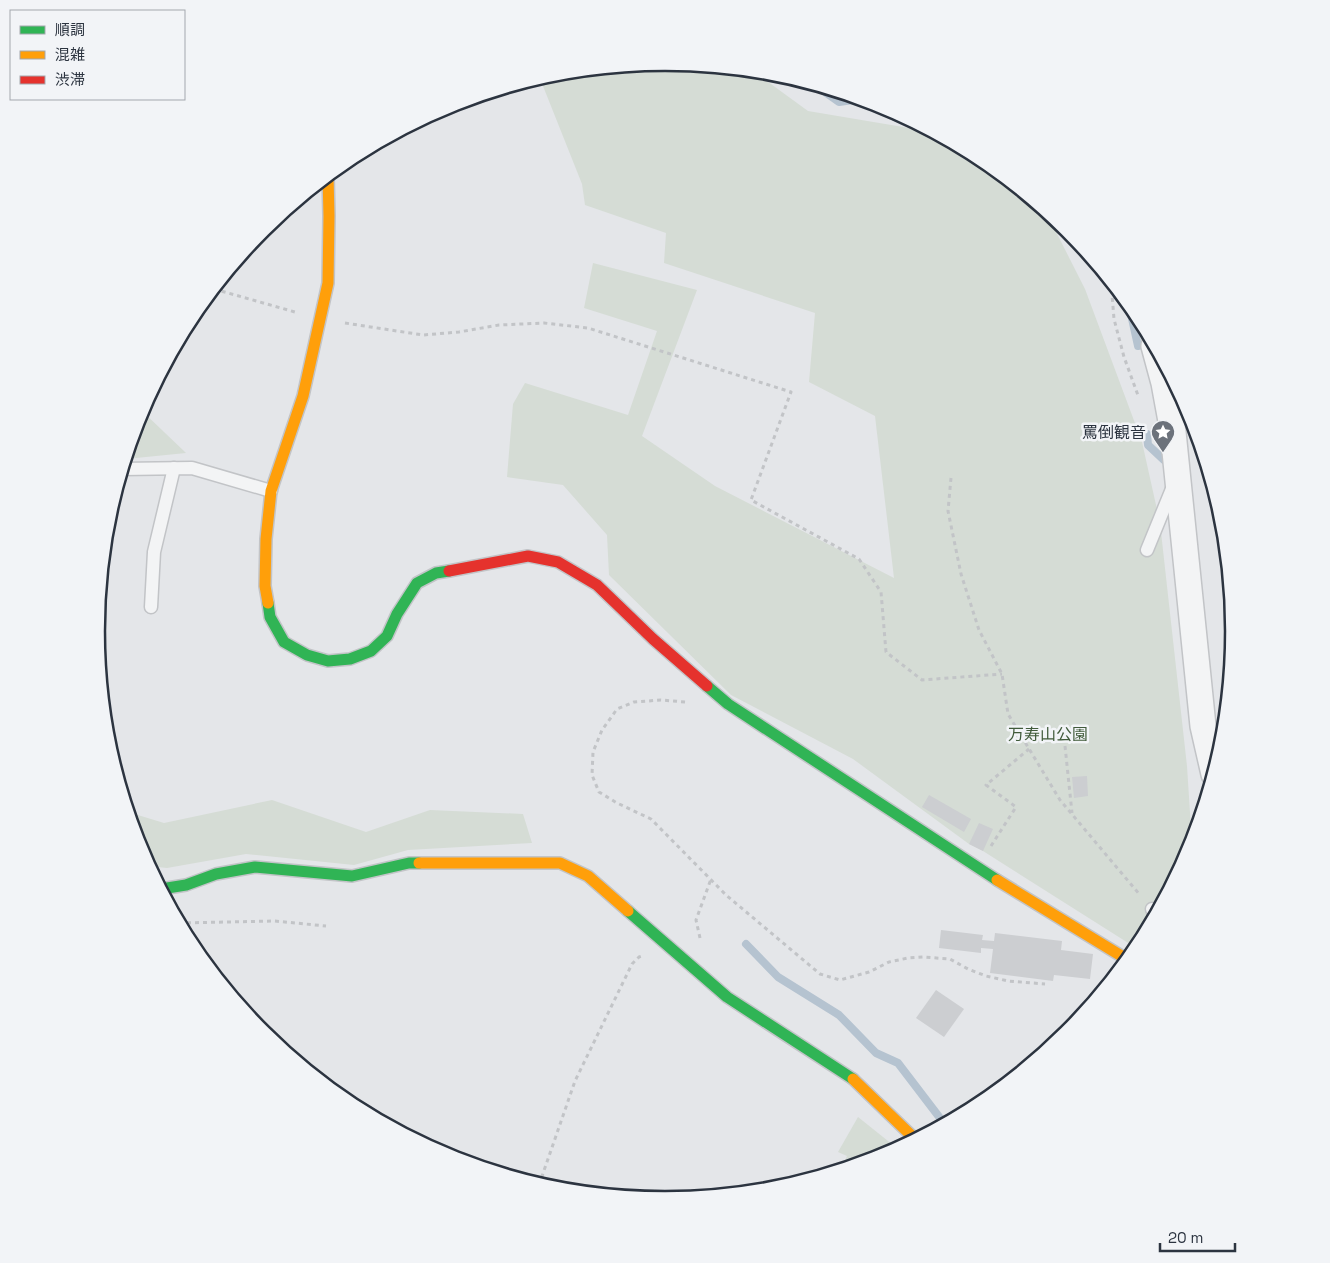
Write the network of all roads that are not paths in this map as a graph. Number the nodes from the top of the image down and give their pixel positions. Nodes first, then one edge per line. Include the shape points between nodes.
1 (328, 184) edge
2 (1161, 373) edge
3 (174, 468) junction
4 (129, 469) edge
5 (1178, 474) junction
6 (271, 491) junction
7 (1147, 550) dead end
8 (151, 607) dead end
9 (1210, 758) edge
10 (168, 888) edge
11 (1121, 956) edge
12 (911, 1135) edge

1 - 6 street via 328,283 303,396
2 - 5 street
3 - 4 lane
3 - 6 lane via 192,468
3 - 8 lane via 154,552
5 - 7 lane
5 - 9 street via 1203,726
6 - 11 street via 265,586 270,617 284,642 307,655 328,661 350,659 371,651 387,636 417,583 436,573 528,556 558,562 597,585 728,704 976,867
10 - 12 street via 255,867 352,876 409,863 560,863 588,876 727,997 855,1081

